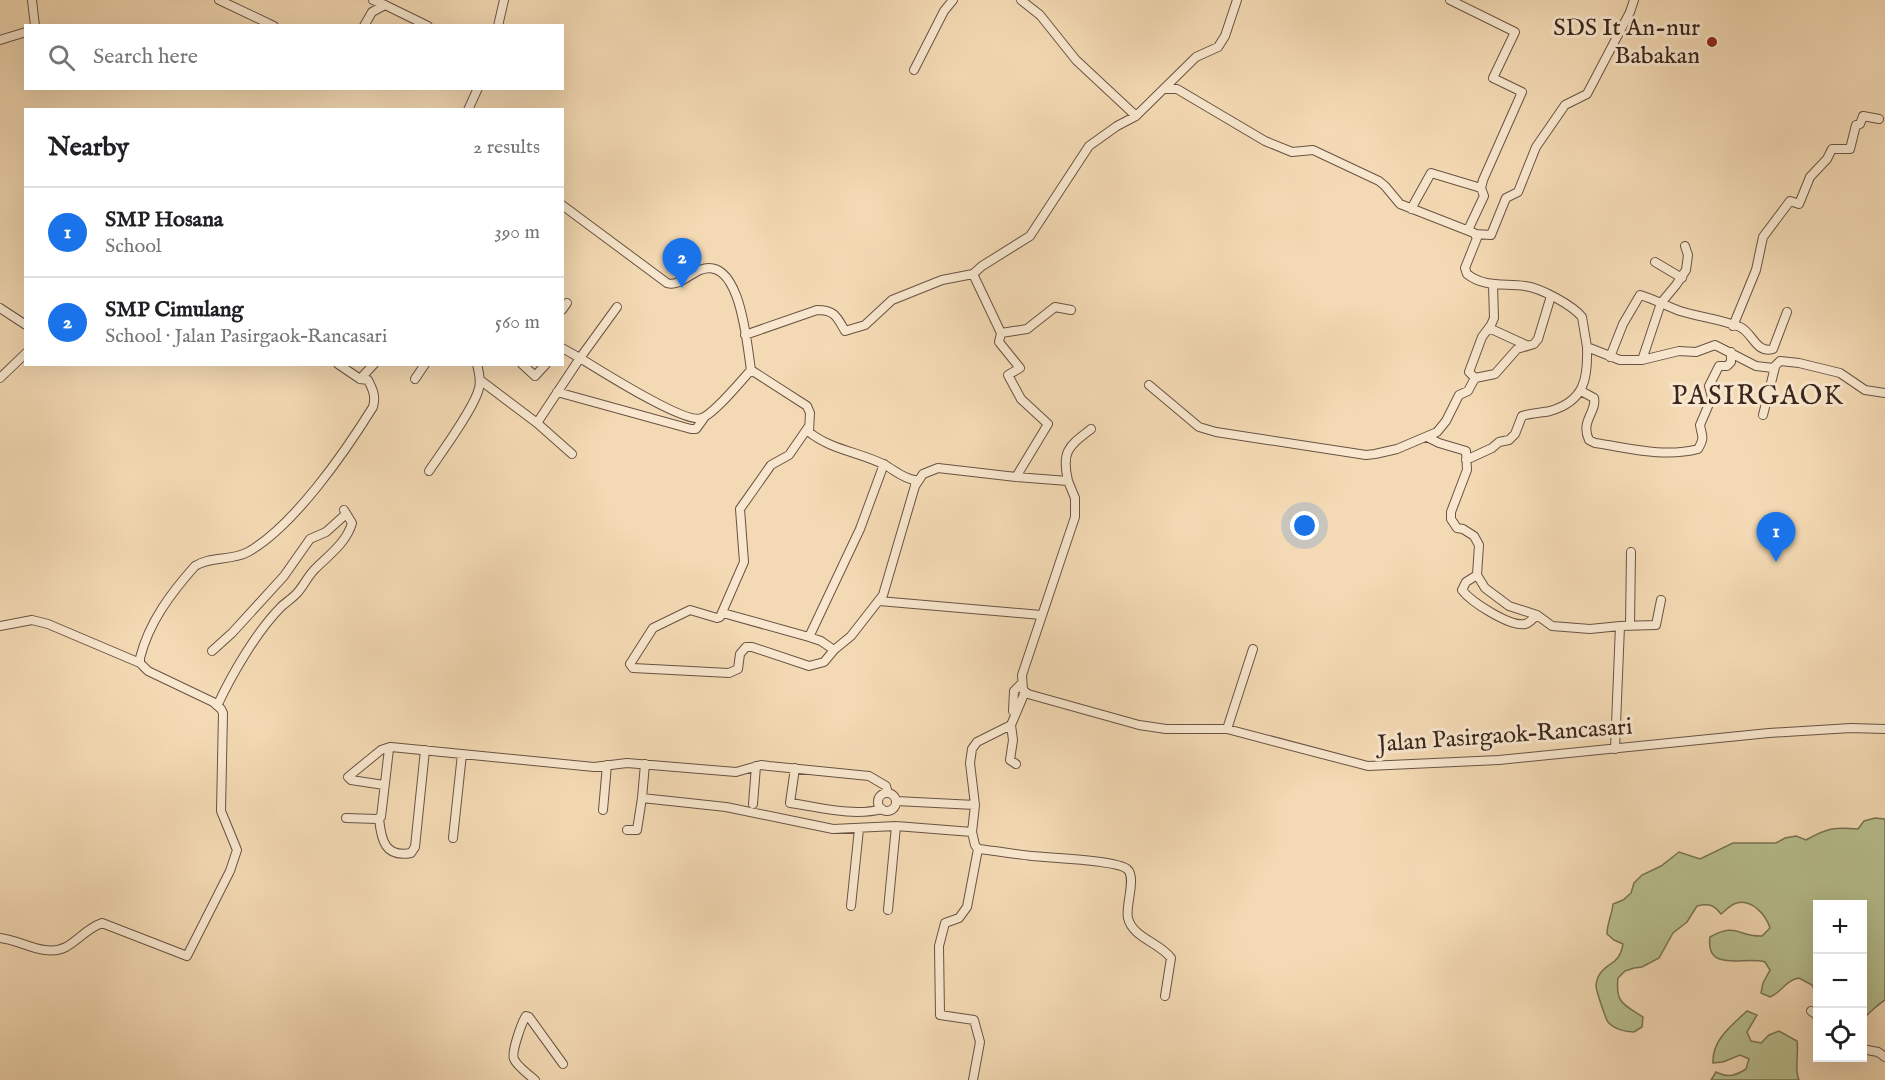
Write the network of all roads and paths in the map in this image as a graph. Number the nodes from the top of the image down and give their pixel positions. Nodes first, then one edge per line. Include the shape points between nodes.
1 (32, 0) edge
2 (219, 0) edge
3 (373, 0) edge
4 (504, 0) edge
5 (952, 0) edge
6 (1021, 0) edge
7 (1237, 0) edge
8 (1450, 0) edge
9 (1634, 0) edge
10 (385, 5) junction
11 (35, 24) edge
12 (270, 24) edge
13 (365, 24) edge
14 (424, 24) edge
15 (498, 24) edge
16 (24, 33) edge
17 (0, 40) edge
18 (914, 70) dead end
19 (1165, 89) junction
20 (476, 90) edge
21 (469, 108) edge
22 (1136, 116) junction
23 (1879, 119) dead end
24 (1481, 188) junction
25 (564, 206) edge
26 (1411, 209) junction
27 (1472, 232) junction
28 (1685, 246) dead end
29 (1654, 262) dead end
30 (973, 274) junction
31 (1682, 278) junction
32 (1493, 285) junction
33 (1551, 296) junction
34 (1661, 303) junction
35 (617, 307) dead end
36 (0, 308) edge
37 (1071, 310) dead end
38 (1787, 312) dead end
39 (24, 324) edge
40 (1733, 326) junction
41 (1489, 328) junction
42 (1001, 333) junction
43 (745, 335) junction
44 (1526, 345) junction
45 (1587, 347) junction
46 (564, 349) edge
47 (1731, 352) junction
48 (24, 355) edge
49 (1610, 357) junction
50 (580, 358) junction
51 (1642, 360) junction
52 (341, 366) edge
53 (372, 366) edge
54 (424, 366) edge
55 (477, 366) edge
56 (524, 366) edge
57 (544, 366) edge
58 (1775, 367) junction
59 (751, 370) junction
60 (0, 378) edge
61 (1475, 378) junction
62 (360, 379) junction
63 (415, 380) dead end
64 (480, 380) junction
65 (1149, 385) dead end
66 (1581, 391) junction
67 (557, 392) junction
68 (1885, 393) edge
69 (1762, 415) dead end
70 (704, 418) junction
71 (537, 423) junction
72 (809, 426) junction
73 (1090, 429) dead end
74 (1427, 437) junction
75 (572, 454) dead end
76 (1466, 460) junction
77 (884, 464) junction
78 (429, 471) dead end
79 (1016, 477) junction
80 (1068, 481) junction
81 (915, 486) junction
82 (1631, 552) dead end
83 (1477, 575) junction
84 (1661, 600) dead end
85 (879, 601) junction
86 (723, 613) junction
87 (1041, 615) junction
88 (1537, 615) junction
89 (1630, 625) junction
90 (0, 626) edge
91 (1620, 626) junction
92 (809, 638) junction
93 (834, 650) junction
94 (1253, 650) dead end
95 (212, 651) dead end
96 (140, 663) junction
97 (1023, 687) junction
98 (221, 709) junction
99 (1012, 721) junction
100 (1227, 729) junction
101 (1885, 729) edge
102 (390, 747) junction
103 (1615, 749) junction
104 (425, 750) junction
105 (462, 754) junction
106 (1016, 764) dead end
107 (607, 765) junction
108 (645, 765) junction
109 (756, 766) junction
110 (795, 768) junction
111 (384, 785) junction
112 (888, 793) junction
113 (642, 798) junction
114 (896, 801) junction
115 (753, 804) dead end
116 (975, 806) junction
117 (882, 809) junction
118 (603, 810) dead end
119 (346, 818) dead end
120 (379, 818) junction
121 (896, 826) junction
122 (859, 829) junction
123 (627, 830) dead end
124 (972, 832) junction
125 (453, 838) dead end
126 (978, 849) junction
127 (851, 906) dead end
128 (888, 910) dead end
129 (0, 938) edge
130 (1165, 996) dead end
131 (1867, 1050) edge
132 (1885, 1057) edge
133 (563, 1064) dead end
134 (536, 1080) edge
135 (973, 1080) edge

1 - 11 street
2 - 12 street
3 - 10 street
4 - 15 street
5 - 18 street
6 - 22 street via 1040,15 1076,60
7 - 19 street via 1218,47 1196,57
8 - 24 street via 1515,32 1493,78 1522,92
9 - 27 street via 1587,94 1565,105 1536,147 1518,192 1506,198 1491,235
10 - 13 street via 372,12
10 - 14 street
16 - 17 street
19 - 22 street
19 - 26 street via 1177,89 1265,141 1292,152 1311,149 1332,158 1378,181 1398,203
20 - 21 street
22 - 30 street via 1086,149 1030,236
23 - 40 street via 1863,116 1856,125 1850,149 1832,149 1810,177 1798,204 1790,201 1768,229
24 - 26 street via 1431,173
24 - 27 street via 1484,196
25 - 43 street via 669,284 706,268 720,270 734,289
26 - 27 street
27 - 32 street via 1477,238 1465,271 1481,283
28 - 31 street via 1688,255
29 - 31 street
30 - 42 street
30 - 43 street via 942,280 892,300 865,325 845,331 836,315 817,310
31 - 34 street
32 - 33 street via 1526,286
32 - 41 street via 1494,318
33 - 44 street via 1538,339
33 - 45 street via 1582,317
34 - 40 street
34 - 49 street via 1639,296
34 - 51 street
35 - 50 street
36 - 39 street
37 - 42 street via 1055,307 1028,329
38 - 40 street via 1773,349 1767,351 1758,347 1749,334
41 - 44 street
41 - 61 street via 1469,372
42 - 79 street via 999,342 1020,368 1008,375 1021,399 1048,424
43 - 59 street
44 - 61 street via 1517,349 1495,374
45 - 49 street
45 - 66 street via 1587,375
46 - 50 street
47 - 51 street via 1712,345 1696,352 1676,351
47 - 58 street via 1755,366
47 - 66 street via 1731,362 1719,366 1708,388 1712,398 1700,425 1702,442 1698,449 1687,452 1647,452 1589,440 1586,428 1595,403 1594,398
48 - 60 street
49 - 51 street
50 - 67 street
50 - 70 street via 660,405 692,419
52 - 62 street
53 - 62 street
54 - 63 street
55 - 64 street
56 - 57 street via 535,376
58 - 68 street via 1780,361 1799,363 1842,375 1868,391
58 - 69 street
59 - 70 street
59 - 72 street via 807,406
61 - 74 street via 1468,392 1459,394 1441,429
62 - 96 street via 368,380 374,390 374,403 336,463 260,544 240,555 195,566 151,626
64 - 71 street
64 - 78 street via 476,398
65 - 74 street via 1198,427 1224,434 1366,454 1397,449
66 - 76 street via 1561,407 1522,416 1509,440
67 - 70 street via 691,429 696,429
67 - 71 street
71 - 75 street
72 - 77 street via 809,432 824,442
72 - 86 street via 789,455 771,465 740,509 744,562
73 - 80 street via 1067,452
74 - 76 street via 1466,451
76 - 83 street via 1467,470 1451,519 1458,528 1471,533 1479,545
77 - 81 street via 915,480
77 - 92 street via 860,529
79 - 80 street
79 - 81 street via 938,468 923,474
80 - 87 street via 1076,498 1075,518
81 - 85 street
82 - 89 street
83 - 88 street via 1485,588 1509,606
83 - 88 street via 1462,590 1477,603 1520,624
84 - 89 street via 1656,625
85 - 87 street
85 - 93 street via 851,636
86 - 92 street
86 - 93 street via 717,618 689,610 654,627 630,666 729,673 738,669 740,654 746,647 809,666 824,662
87 - 97 street via 1022,675
88 - 91 street via 1555,626 1590,630
89 - 91 street
90 - 96 street via 33,620
91 - 103 street
92 - 93 street
94 - 100 street
95 - 98 street via 284,576 310,539 326,532 345,512 352,523 345,537 258,636 225,688 218,704
96 - 98 street via 148,671
97 - 99 street
97 - 100 street, Jalan Pasirgaok–Rancasari via 1139,725
98 - 129 street via 221,811 237,850 187,956 102,923 89,927 64,948 37,950
99 - 106 street via 1010,760
99 - 116 street via 972,749
100 - 103 street, Jalan Pasirgaok–Rancasari via 1368,766 1499,760
101 - 103 street, Jalan Pasirgaok–Rancasari via 1769,733
102 - 104 street
102 - 111 street
102 - 111 street via 348,777
104 - 105 street
104 - 120 street via 415,847 410,854 386,847
105 - 107 street
105 - 125 street
107 - 108 street
107 - 118 street
108 - 109 street via 729,772
108 - 113 street
109 - 110 street
109 - 115 street
110 - 112 street via 868,776 886,786
110 - 117 street via 790,803 854,812
111 - 120 street
112 - 114 street
112 - 117 street via 878,799
113 - 122 street
113 - 123 street via 637,830
114 - 116 street
114 - 117 street via 892,808
116 - 124 street
119 - 120 street
121 - 122 street
121 - 124 street
121 - 128 street
122 - 127 street
124 - 126 street
126 - 130 street via 1127,868 1131,874 1130,922 1171,958
126 - 135 street via 967,907 959,918 945,923 939,946 940,1016 974,1020 980,1042
131 - 132 street
133 - 134 street via 526,1016 514,1057

